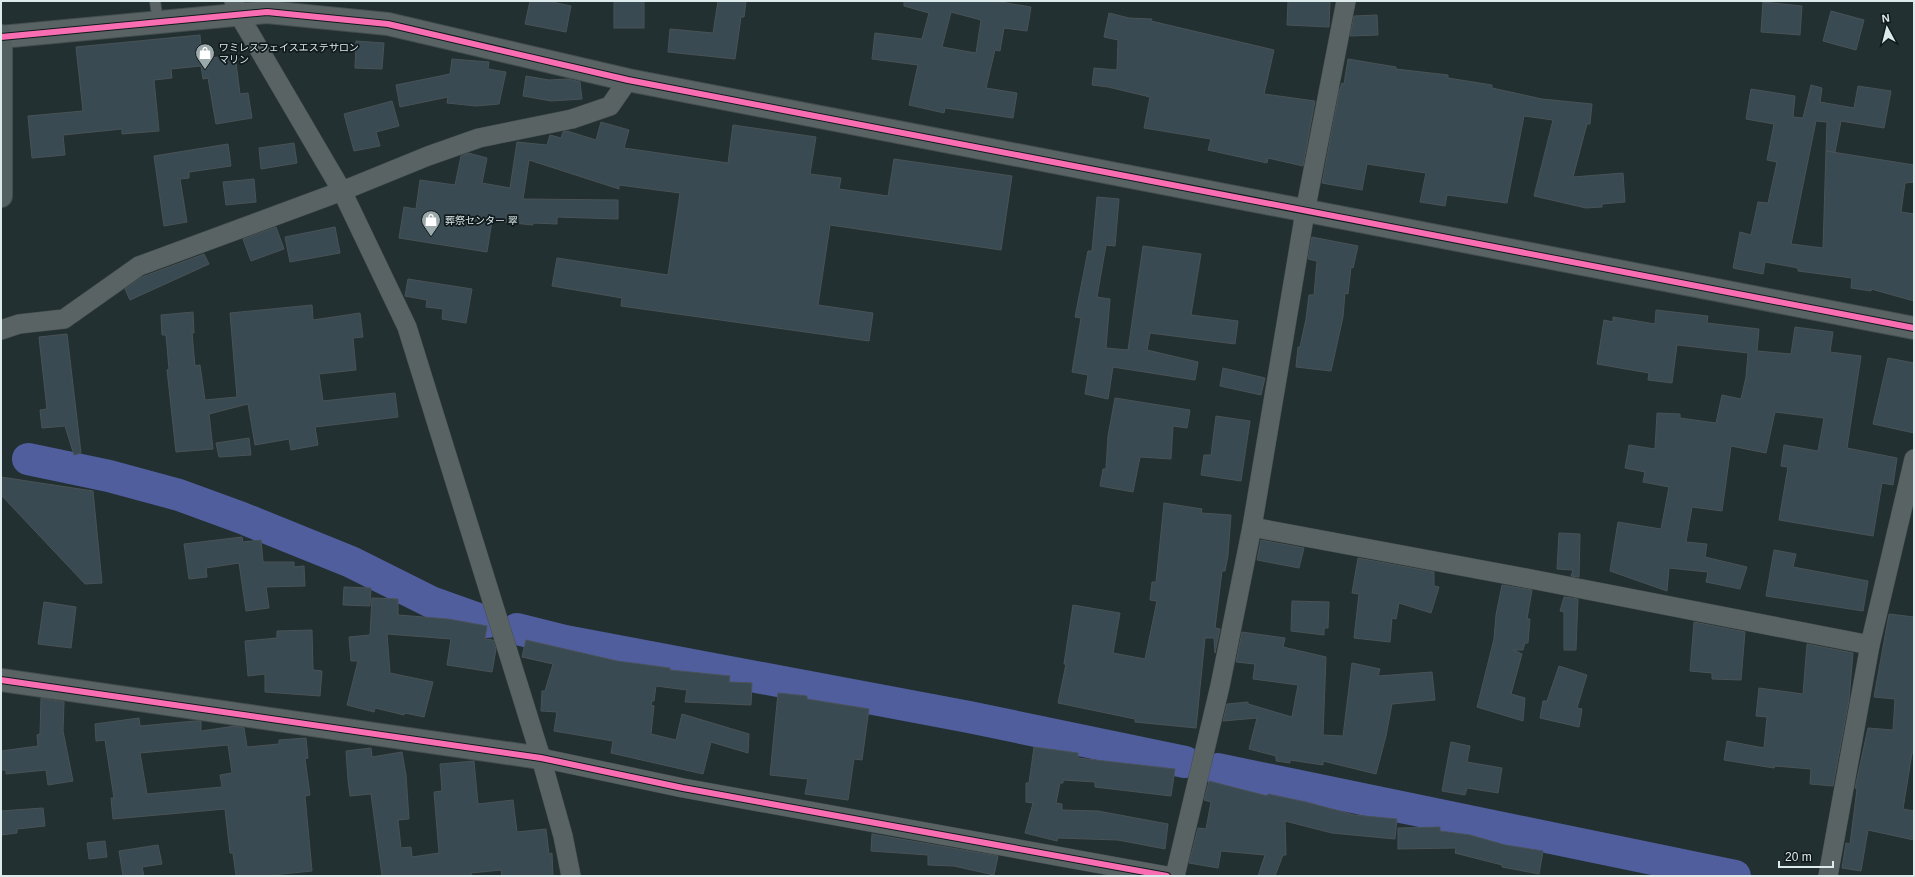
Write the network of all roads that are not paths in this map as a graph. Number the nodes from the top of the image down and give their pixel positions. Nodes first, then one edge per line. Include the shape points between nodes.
1 (155, 1) edge
2 (1346, 1) edge
3 (236, 8) edge
4 (158, 22) junction
5 (1, 36) edge
6 (628, 80) junction
7 (342, 191) junction
8 (1, 196) edge
9 (1305, 212) junction
10 (1914, 328) edge
11 (1, 330) edge
12 (1914, 460) edge
13 (1252, 527) junction
14 (1870, 645) junction
15 (1, 680) edge
16 (541, 758) junction
17 (571, 876) edge
18 (1167, 876) edge
19 (1175, 876) edge
20 (1828, 876) edge

1 - 4 lane
2 - 9 street
3 - 4 street
3 - 6 street via 388,24
3 - 7 street
4 - 5 street
5 - 8 main road
6 - 7 street via 610,106 572,119 479,138
6 - 9 street
7 - 11 street via 139,266 64,319 19,324
7 - 16 street via 408,327
9 - 10 street
9 - 13 street
12 - 14 street
13 - 14 street
13 - 19 street via 1220,686
14 - 20 street
15 - 16 street
16 - 17 street via 563,836
16 - 18 street via 683,788

